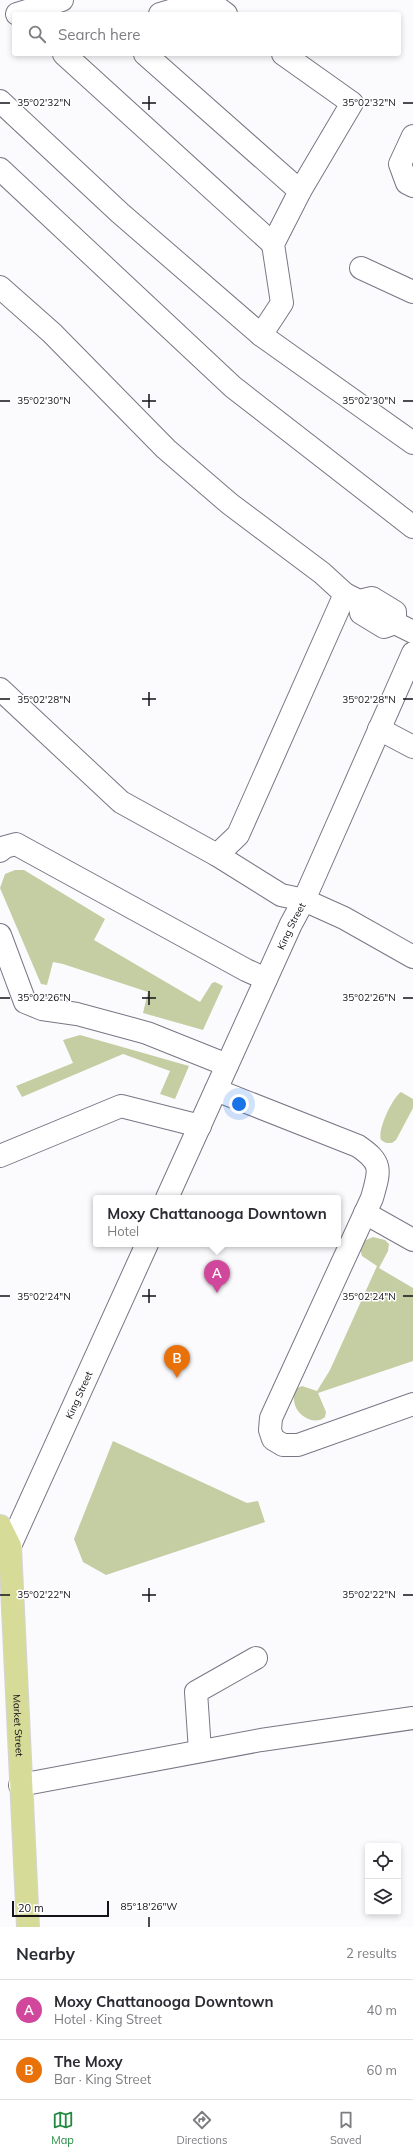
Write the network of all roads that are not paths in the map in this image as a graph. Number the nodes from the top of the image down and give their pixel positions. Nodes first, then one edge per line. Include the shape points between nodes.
1 (62, 0) edge
2 (207, 0) edge
3 (25, 12) edge
4 (167, 12) edge
5 (223, 12) edge
6 (12, 16) edge
7 (0, 19) edge
8 (66, 56) edge
9 (147, 56) edge
10 (286, 56) edge
11 (0, 102) edge
12 (413, 136) edge
13 (0, 169) edge
14 (413, 186) edge
15 (300, 191) junction
16 (273, 244) junction
17 (361, 268) dead end
18 (0, 287) edge
19 (413, 292) edge
20 (261, 335) junction
21 (413, 443) edge
22 (413, 526) edge
23 (352, 598) junction
24 (404, 628) edge
25 (413, 653) edge
26 (0, 689) edge
27 (379, 728) junction
28 (413, 747) edge
29 (0, 851) edge
30 (217, 855) junction
31 (304, 900) junction
32 (0, 935) edge
33 (413, 957) edge
34 (266, 979) junction
35 (227, 1065) junction
36 (216, 1090) junction
37 (200, 1126) junction
38 (0, 1156) edge
39 (168, 1195) edge
40 (365, 1213) junction
41 (413, 1240) edge
42 (146, 1247) edge
43 (413, 1404) edge
44 (0, 1526) edge
45 (10, 1546) junction
46 (256, 1658) dead end
47 (413, 1718) edge
48 (200, 1751) junction
49 (20, 1785) junction
50 (28, 1927) edge

1 - 3 street
2 - 4 street
2 - 5 street
6 - 7 street
8 - 16 street
9 - 15 street
10 - 15 street via 352,103
11 - 20 street via 120,213
12 - 14 street via 400,164 407,183
13 - 22 street via 233,387
15 - 16 street
16 - 20 street via 282,303
17 - 19 street
18 - 23 street via 52,333 166,449 230,504
20 - 21 street
23 - 24 street via 361,613 384,627
23 - 30 street via 238,835
25 - 27 street, King Street
26 - 30 street via 121,802
27 - 28 street
27 - 31 street, King Street
29 - 34 street via 16,844
30 - 31 street via 281,894
31 - 33 street via 350,921
31 - 34 street, King Street
32 - 35 street via 25,1002 42,1010 77,1014 147,1033
34 - 35 street, King Street
35 - 36 street, King Street
36 - 37 street, King Street
36 - 40 street via 358,1146 372,1156 378,1166 377,1180
37 - 38 street via 121,1106
37 - 39 street, King Street
40 - 41 street
40 - 43 street via 271,1418 270,1430 273,1439 283,1445 298,1445
42 - 45 street, King Street
44 - 45 main road, Market Street
45 - 49 main road, Market Street
46 - 48 street via 196,1692
47 - 48 street
48 - 49 street
49 - 50 main road, Market Street

